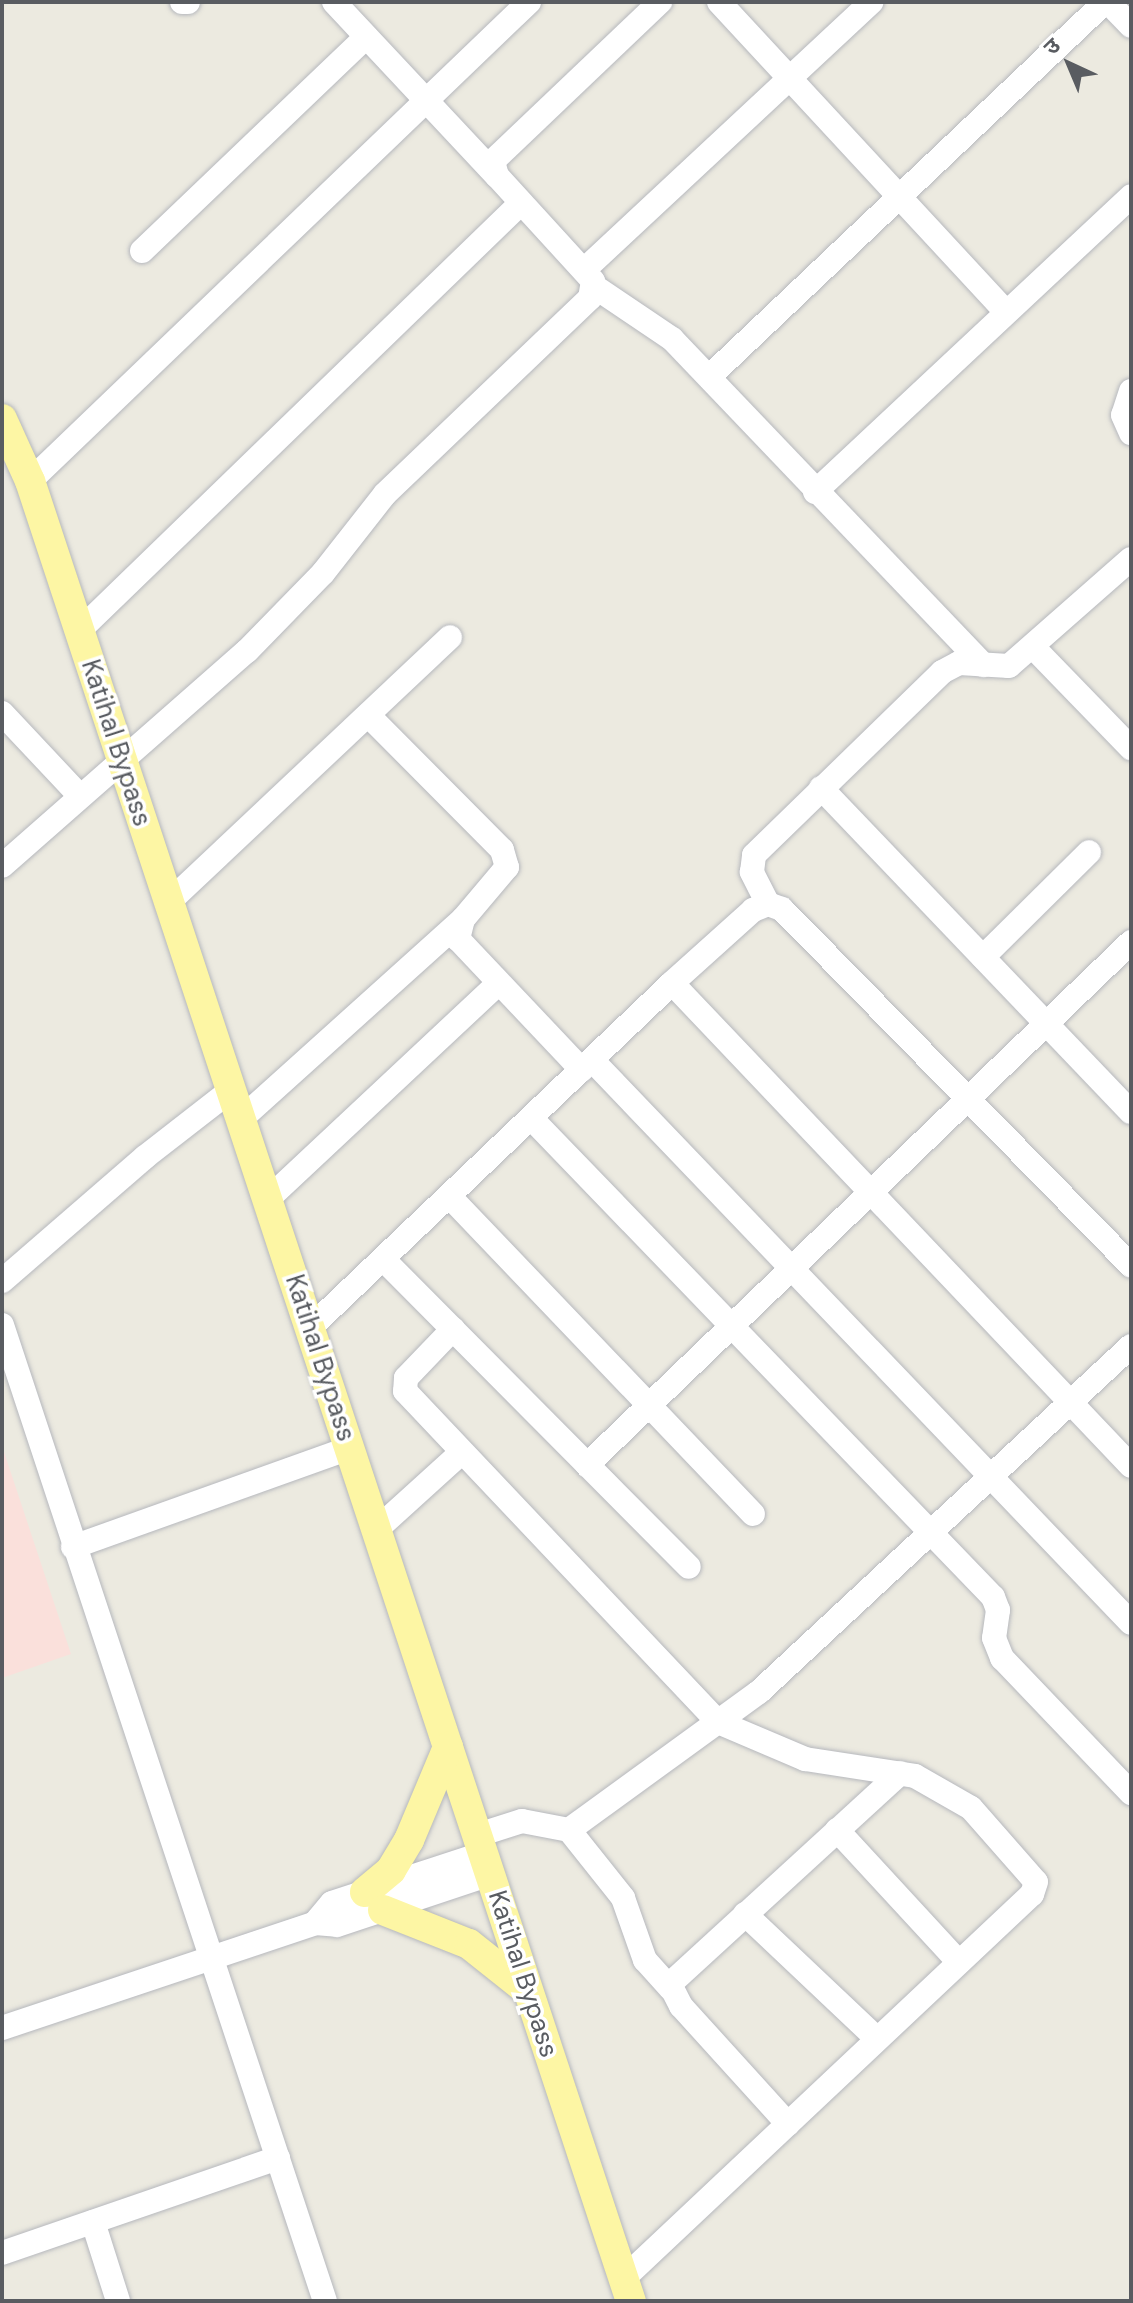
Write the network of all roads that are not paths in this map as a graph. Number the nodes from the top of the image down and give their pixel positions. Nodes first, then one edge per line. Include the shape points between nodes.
1 (529, 2) edge
2 (660, 2) edge
3 (719, 2) edge
4 (871, 2) edge
5 (1106, 2) edge
6 (344, 5) edge
7 (1131, 26) edge
8 (366, 37) junction
9 (792, 76) junction
10 (425, 100) junction
11 (497, 176) junction
12 (1131, 196) edge
13 (901, 197) junction
14 (521, 203) junction
15 (142, 251) dead end
16 (589, 278) junction
17 (1006, 312) junction
18 (709, 377) junction
19 (1131, 391) edge
20 (2, 419) edge
21 (1131, 433) edge
22 (30, 481) junction
23 (815, 492) junction
24 (1130, 563) edge
25 (79, 631) junction
26 (450, 637) dead end
27 (1033, 647) junction
28 (983, 665) junction
29 (2, 713) edge
30 (368, 715) junction
31 (1131, 748) edge
32 (122, 761) junction
33 (821, 788) junction
34 (79, 795) junction
35 (1089, 852) dead end
36 (2, 866) edge
37 (169, 902) junction
38 (768, 904) junction
39 (463, 919) junction
40 (1131, 942) edge
41 (983, 957) junction
42 (499, 983) junction
43 (672, 983) junction
44 (1045, 1023) junction
45 (587, 1065) junction
46 (231, 1090) junction
47 (968, 1098) junction
48 (1131, 1112) edge
49 (241, 1119) junction
50 (532, 1119) junction
51 (869, 1194) junction
52 (451, 1198) junction
53 (268, 1199) junction
54 (385, 1261) junction
55 (1131, 1266) edge
56 (792, 1270) junction
57 (2, 1281) edge
58 (2, 1325) edge
59 (735, 1326) junction
60 (310, 1328) junction
61 (453, 1329) junction
62 (1131, 1346) edge
63 (1071, 1403) junction
64 (650, 1407) junction
65 (349, 1448) junction
66 (461, 1453) junction
67 (587, 1465) junction
68 (1131, 1466) edge
69 (993, 1477) junction
70 (753, 1514) dead end
71 (376, 1530) junction
72 (932, 1535) junction
73 (73, 1547) junction
74 (689, 1567) dead end
75 (1131, 1623) edge
76 (718, 1722) junction
77 (448, 1747) junction
78 (900, 1773) junction
79 (1131, 1793) edge
80 (569, 1830) junction
81 (837, 1830) junction
82 (484, 1854) junction
83 (374, 1901) junction
84 (745, 1914) junction
85 (212, 1958) junction
86 (959, 1962) junction
87 (670, 1988) junction
88 (528, 1991) junction
89 (2, 2028) edge
90 (877, 2039) junction
91 (788, 2124) junction
92 (278, 2158) junction
93 (93, 2222) junction
94 (2, 2253) edge
95 (627, 2290) edge
96 (118, 2301) edge
97 (325, 2301) edge

1 - 10 street
2 - 11 street via 504,146 493,161
3 - 9 street
4 - 9 street
5 - 7 street
5 - 13 street
6 - 8 street
8 - 10 street
8 - 15 street
9 - 13 street
9 - 16 street
10 - 11 street
10 - 22 street
11 - 14 street
12 - 17 street
13 - 17 street
13 - 18 street
14 - 16 street
14 - 25 street
16 - 18 street via 656,325
16 - 32 street via 566,325 385,494 323,573 274,624
17 - 23 street
18 - 23 street
19 - 21 street via 1123,415
20 - 22 main road, Katihal Bypass
22 - 25 main road, Katihal Bypass
23 - 28 street
24 - 27 street
25 - 32 main road, Katihal Bypass
26 - 30 street
27 - 28 street via 1009,666
27 - 31 street
28 - 33 street via 959,663 942,672
29 - 34 street
30 - 37 street
30 - 39 street via 506,857 505,871
32 - 34 street
32 - 37 main road, Katihal Bypass
33 - 38 street via 754,855 752,872
33 - 41 street
34 - 36 street
35 - 41 street
37 - 46 main road, Katihal Bypass
38 - 43 street via 753,910
38 - 47 street via 782,909
39 - 42 street via 458,939
39 - 49 street
40 - 44 street
41 - 44 street
42 - 45 street
42 - 53 street
43 - 45 street
43 - 51 street
44 - 47 street
44 - 48 street
45 - 50 street
45 - 56 street
46 - 49 main road, Katihal Bypass
46 - 57 street
47 - 51 street
47 - 55 street
49 - 53 main road, Katihal Bypass
50 - 52 street
50 - 59 street
51 - 56 street
51 - 63 street
52 - 54 street
52 - 64 street
53 - 60 main road, Katihal Bypass
54 - 60 street
54 - 61 street
56 - 59 street
56 - 69 street
58 - 73 street
59 - 64 street
59 - 72 street
60 - 65 main road, Katihal Bypass
61 - 66 street via 402,1385
61 - 67 street
62 - 63 street
63 - 68 street
63 - 69 street
64 - 67 street
64 - 70 street
65 - 71 main road, Katihal Bypass
65 - 73 street
66 - 71 street
66 - 76 street
67 - 74 street
69 - 72 street
69 - 75 street
71 - 77 main road, Katihal Bypass
72 - 76 street via 759,1692
72 - 79 street via 998,1604 994,1638 1002,1658
73 - 85 street
76 - 78 street via 805,1759
76 - 80 street
77 - 82 main road, Katihal Bypass
77 - 83 main road via 409,1840
78 - 81 street
78 - 86 street via 971,1808 1034,1876 1032,1894
80 - 82 street via 522,1821
80 - 87 street via 623,1898 645,1960
81 - 84 street
81 - 86 street
82 - 83 street
82 - 88 main road, Katihal Bypass
83 - 85 street via 332,1903 315,1923
83 - 88 main road via 469,1944
84 - 87 street
84 - 90 street
85 - 89 street
85 - 92 street
86 - 90 street
87 - 91 street
88 - 95 main road, Katihal Bypass
90 - 91 street
91 - 95 street
92 - 93 street
92 - 97 street
93 - 94 street
93 - 96 street

